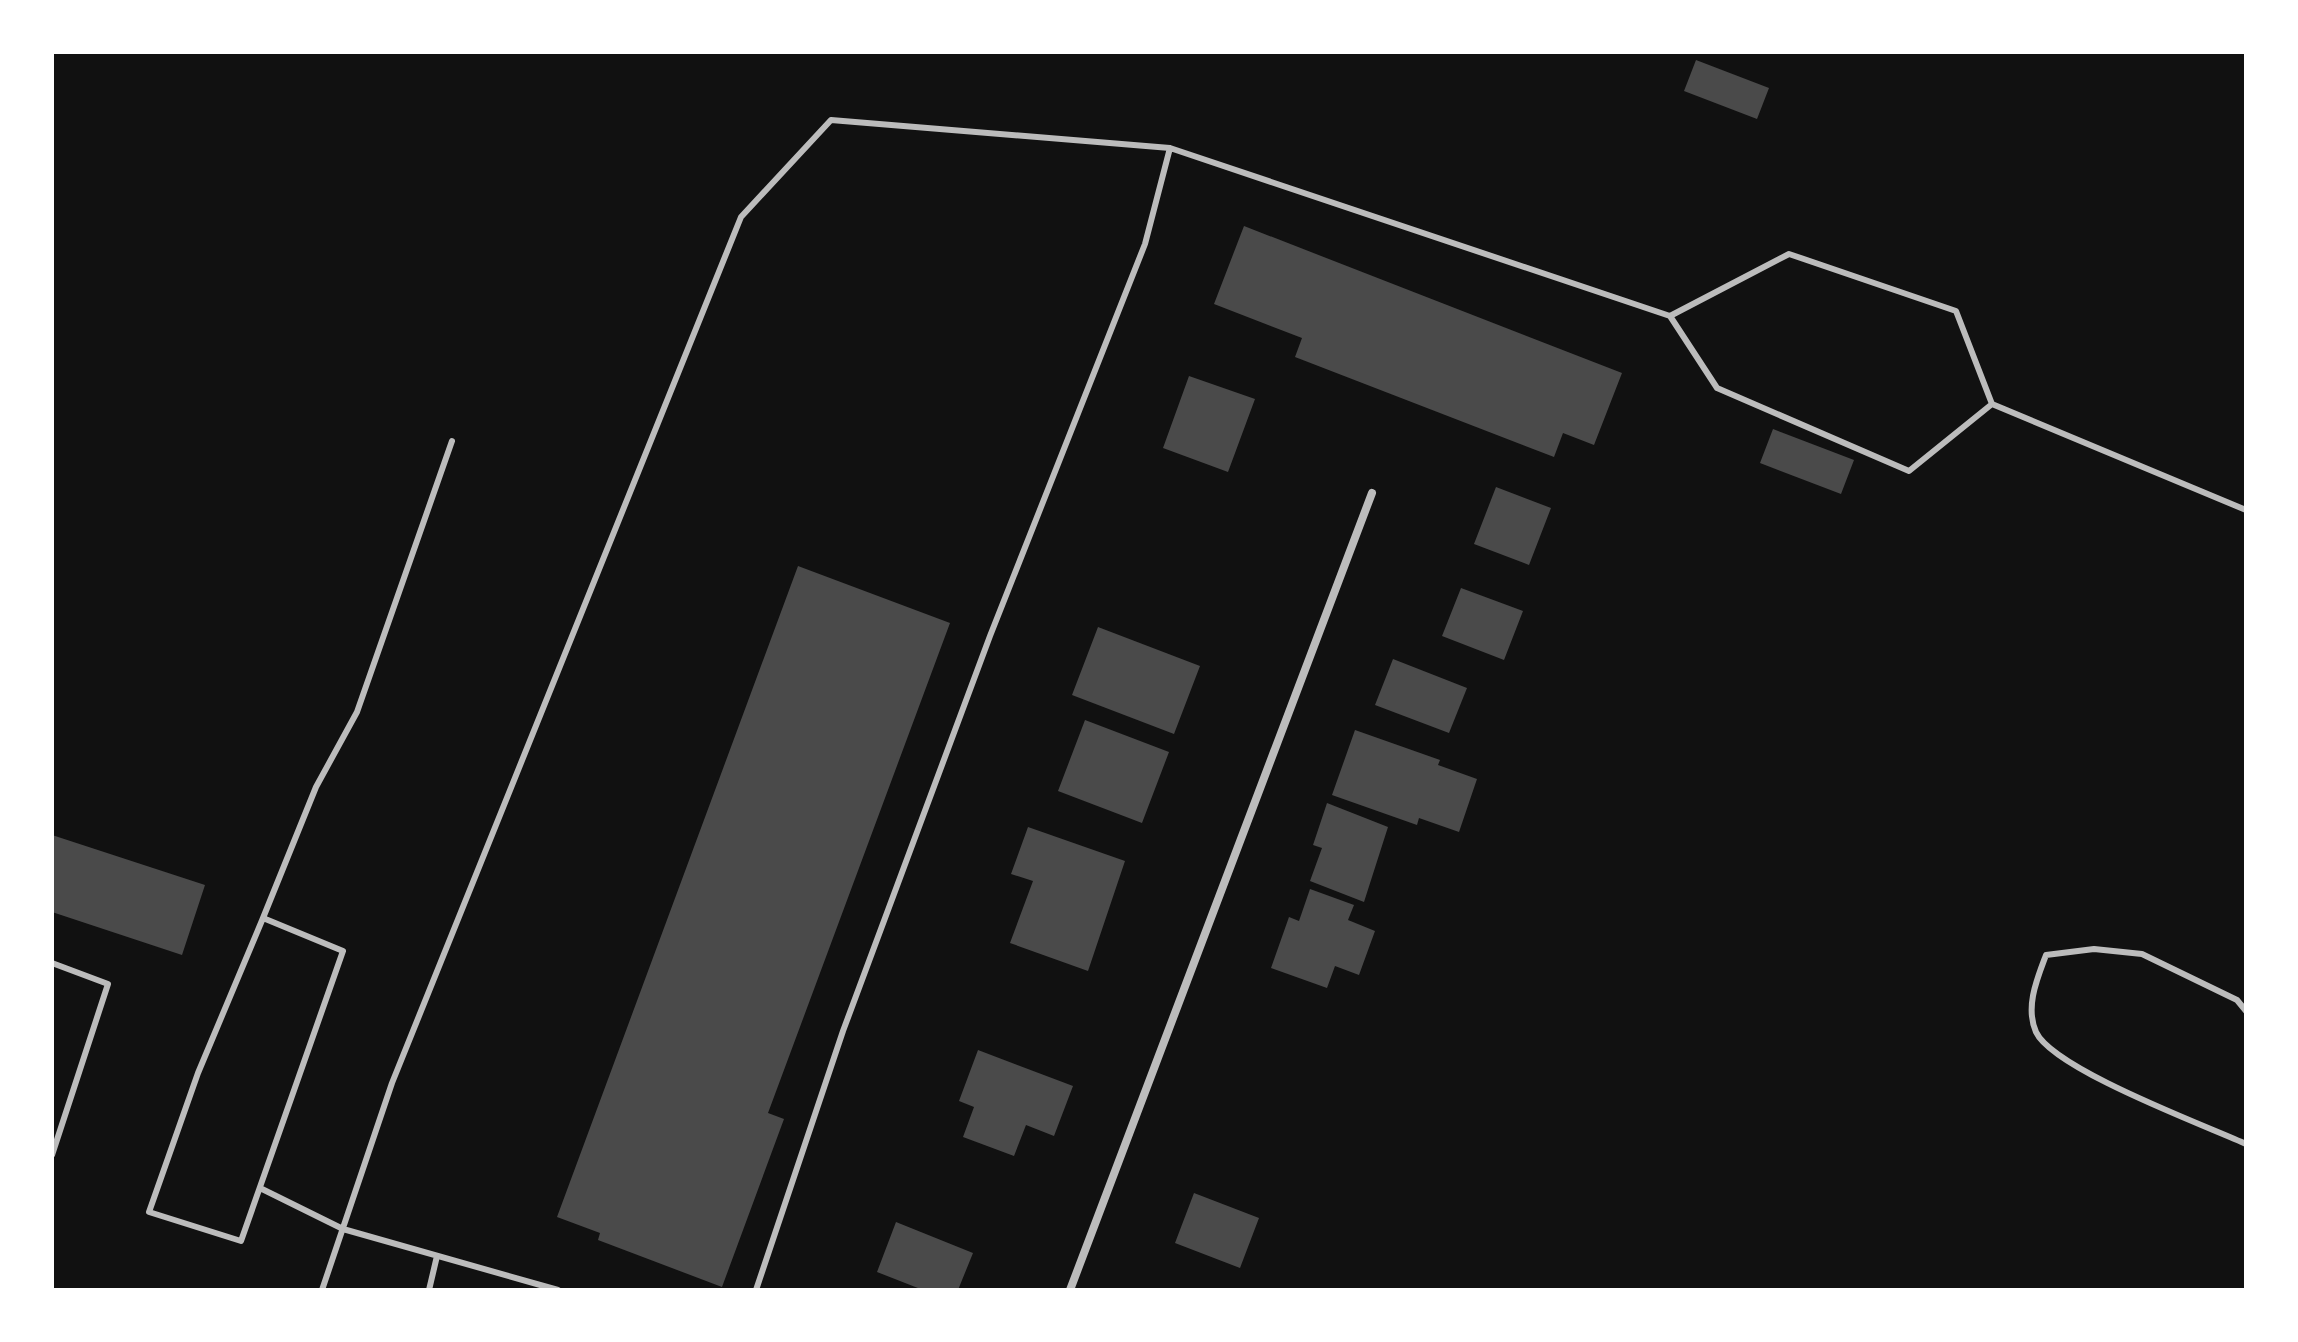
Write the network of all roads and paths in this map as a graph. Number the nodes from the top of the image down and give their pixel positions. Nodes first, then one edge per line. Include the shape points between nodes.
1 (1170, 148) junction
2 (1670, 316) junction
3 (1992, 404) junction
4 (452, 441) dead end
5 (1372, 493) dead end
6 (2246, 510) edge
7 (263, 918) junction
8 (52, 963) edge
9 (2246, 1011) edge
10 (2246, 1144) edge
11 (52, 1155) edge
12 (260, 1188) junction
13 (343, 1229) junction
14 (437, 1256) junction
15 (527, 1281) junction
16 (322, 1290) edge
17 (429, 1290) edge
18 (524, 1290) edge
19 (558, 1290) edge
20 (756, 1290) edge
21 (1070, 1290) edge

1 - 2 lane
1 - 13 lane via 831,120 741,217 398,1068
1 - 20 lane via 1145,244 848,1016
2 - 3 lane via 1717,388 1909,471
2 - 3 lane via 1789,254 1956,311
3 - 6 lane
4 - 7 lane via 357,712 316,787
5 - 21 street
7 - 12 lane via 343,951
7 - 12 lane via 198,1073 149,1212 241,1241
8 - 11 lane via 108,984
9 - 10 lane via 2237,1000 2142,954 2094,949 2046,955 2032,994 2036,1033 2069,1064
12 - 13 lane
13 - 14 lane
13 - 16 lane
14 - 15 lane
14 - 17 lane
15 - 18 lane
15 - 19 lane

